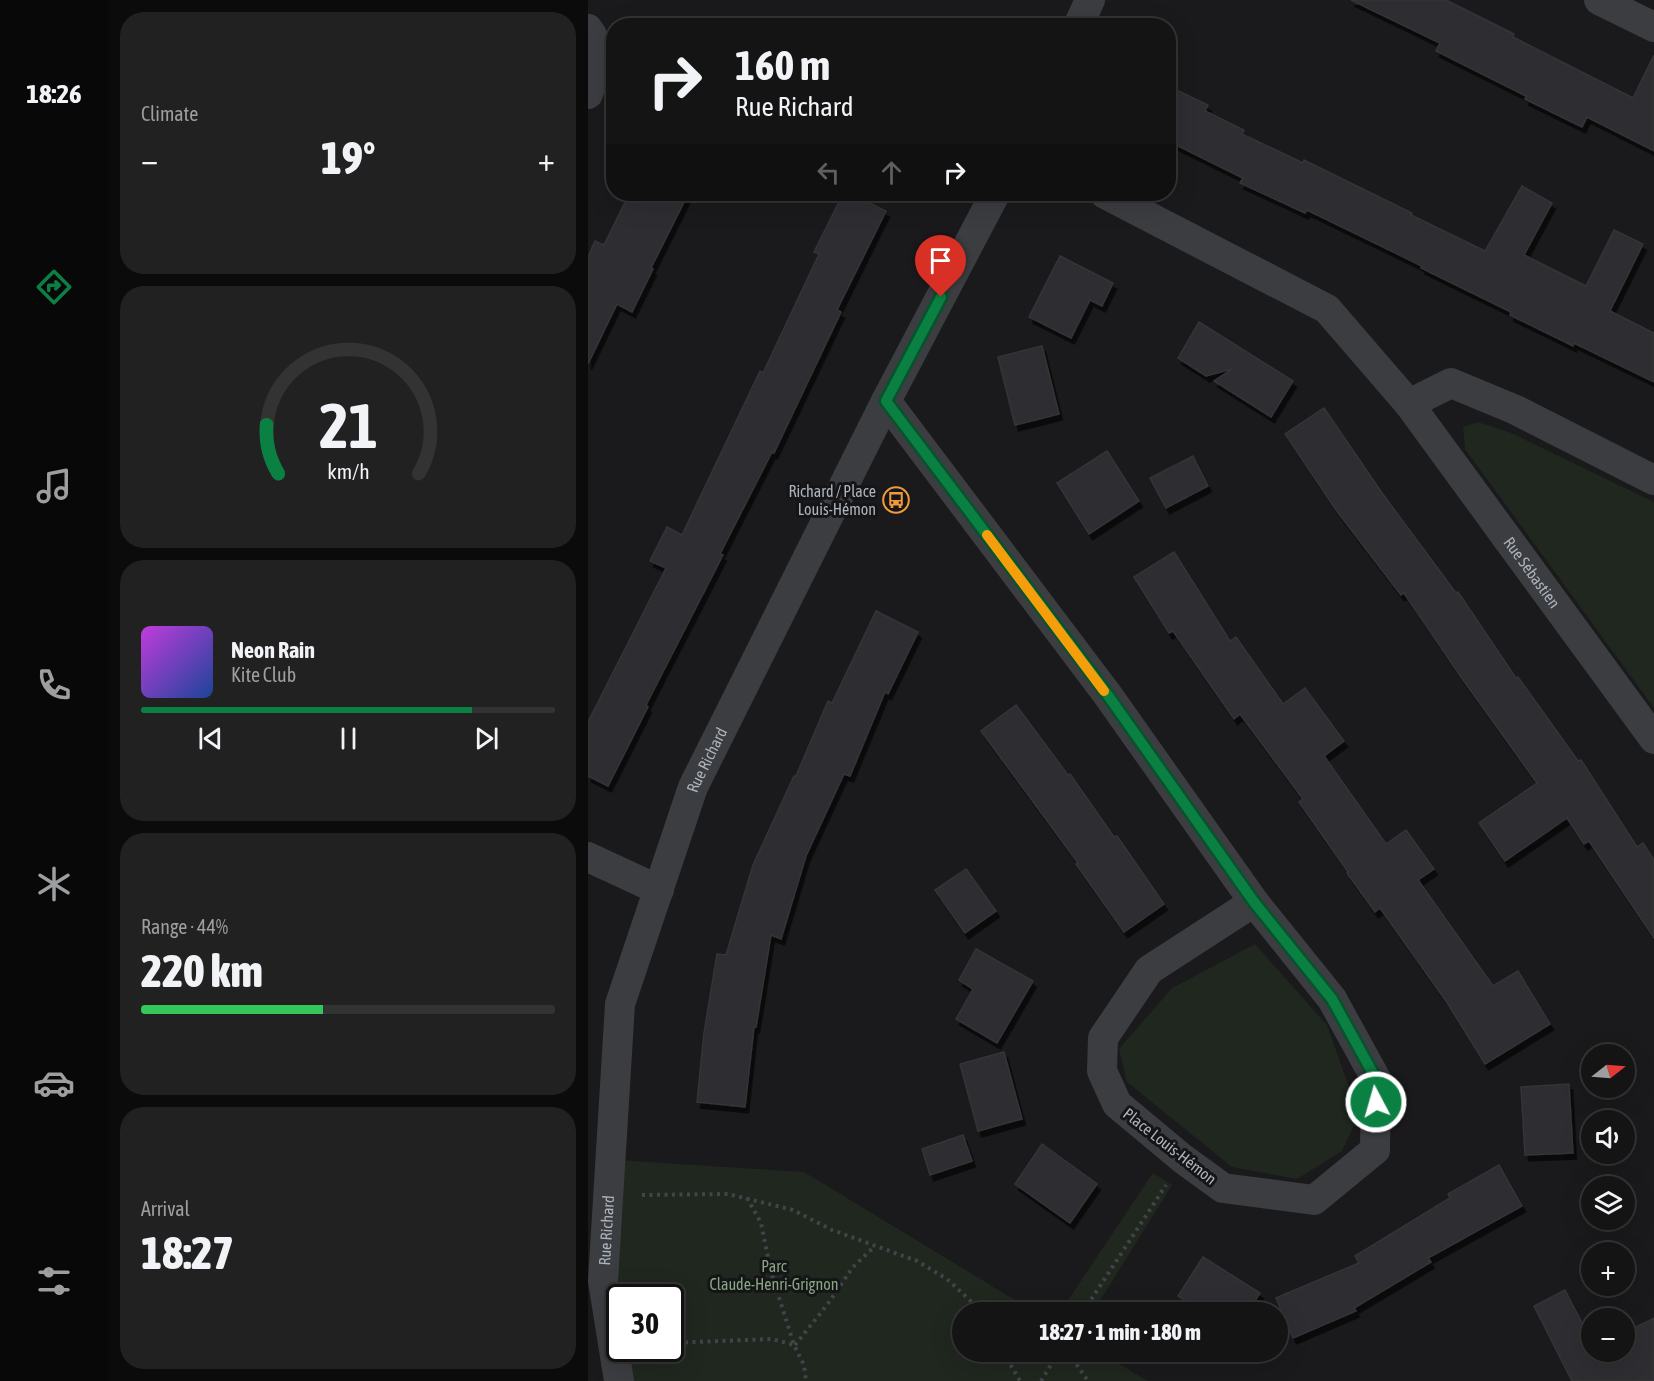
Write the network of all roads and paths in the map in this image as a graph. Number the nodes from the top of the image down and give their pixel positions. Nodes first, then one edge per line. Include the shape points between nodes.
1 (1090, 0) edge
2 (1599, 0) edge
3 (1082, 18) edge
4 (1654, 27) edge
5 (588, 29) edge
6 (588, 94) edge
7 (991, 201) edge
8 (1119, 201) edge
9 (886, 401) junction
10 (1409, 404) junction
11 (1654, 480) edge
12 (1654, 739) edge
13 (588, 857) edge
14 (659, 890) junction
15 (1254, 902) junction
16 (1183, 1159) junction
17 (608, 1196) junction
18 (747, 1198) junction
19 (875, 1246) junction
20 (972, 1302) edge
21 (1090, 1302) edge
22 (684, 1342) edge
23 (794, 1346) junction
24 (1009, 1362) edge
25 (1053, 1362) edge
26 (1075, 1362) edge
27 (619, 1381) edge
28 (806, 1381) edge
29 (1020, 1381) edge
30 (1041, 1381) edge
31 (1088, 1381) edge

1 - 3 street
2 - 4 street
5 - 6 street via 595,37 597,68
7 - 9 street, Rue Richard
8 - 10 street, Rue Sébastien via 1327,309
9 - 14 street, Rue Richard via 693,787
9 - 15 street, Place Louis-Hémon via 1107,694
10 - 11 street via 1451,383 1516,410
10 - 12 street, Rue Sébastien
13 - 14 street
14 - 17 street, Rue Richard via 620,1004
15 - 16 street, Place Louis-Hémon via 1149,970 1103,1038 1102,1071 1118,1104
15 - 16 street, Place Louis-Hémon via 1332,999 1376,1079 1375,1149 1314,1200 1223,1188
16 - 21 path
17 - 18 path via 728,1194
17 - 27 street, Rue Richard via 603,1281
18 - 19 path via 794,1210
18 - 23 path via 761,1223 771,1272
19 - 20 path via 947,1279
19 - 23 path via 853,1267
22 - 23 path via 772,1339
23 - 28 path via 804,1365
24 - 29 path
25 - 30 path
26 - 31 path

